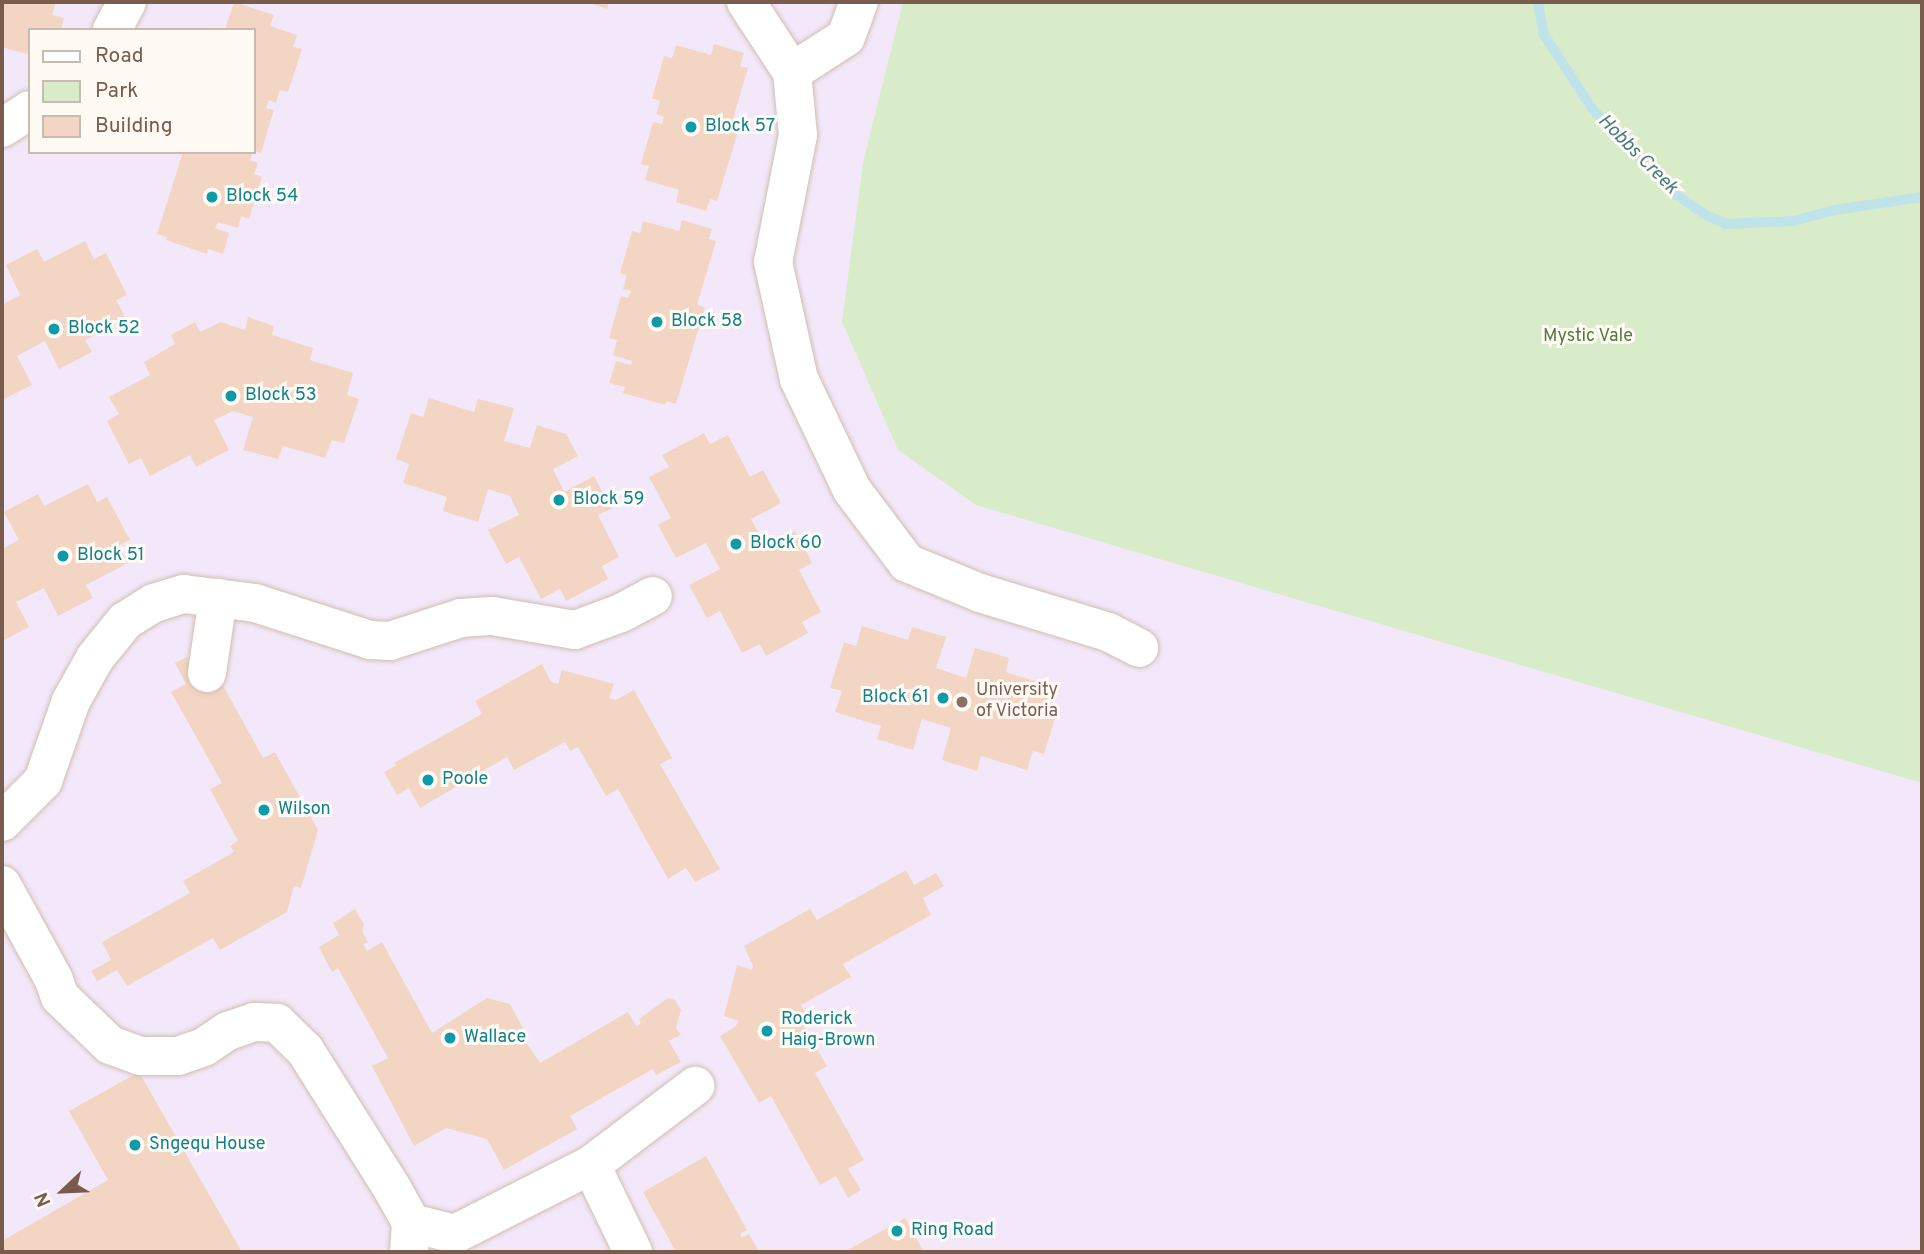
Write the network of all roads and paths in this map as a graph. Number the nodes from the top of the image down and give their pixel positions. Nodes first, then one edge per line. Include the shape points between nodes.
1 (128, 2) edge
2 (746, 2) edge
3 (859, 2) edge
4 (113, 28) edge
5 (792, 72) junction
6 (28, 111) edge
7 (2, 128) edge
8 (653, 596) dead end
9 (218, 598) junction
10 (1139, 648) dead end
11 (207, 673) dead end
12 (2, 822) edge
13 (2, 885) edge
14 (695, 1086) dead end
15 (591, 1165) junction
16 (410, 1238) edge
17 (633, 1252) edge

1 - 4 street
2 - 5 street
3 - 5 street via 846,37
5 - 10 street via 798,135 773,262 799,379 852,491 907,563 980,593 1108,632
6 - 7 street
8 - 9 street via 575,630 492,616 461,618 390,641 370,640 256,603
9 - 11 street
9 - 12 street via 184,594 154,603 125,621 95,658 71,701 43,780
13 - 16 street via 60,997 110,1045 141,1056 178,1056 254,1022 277,1023 312,1059
14 - 15 street
15 - 16 street via 455,1234
15 - 17 street

